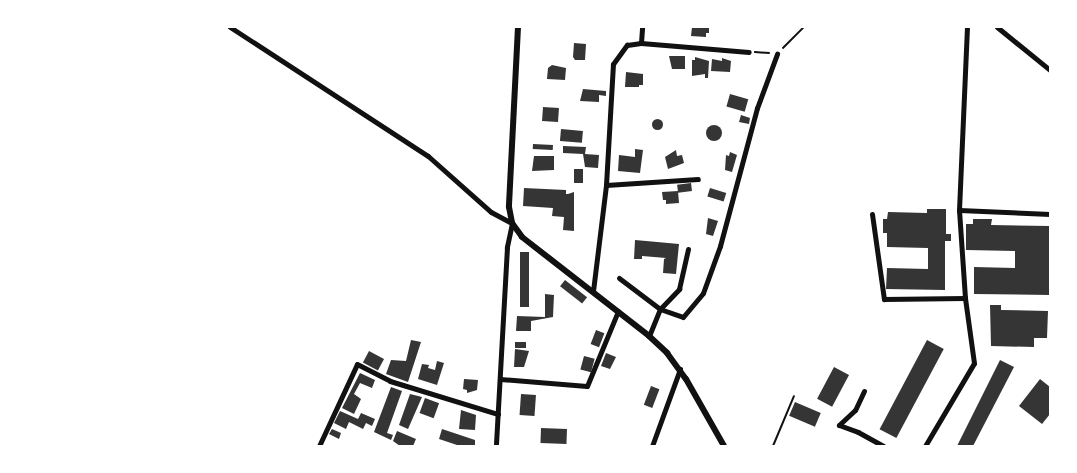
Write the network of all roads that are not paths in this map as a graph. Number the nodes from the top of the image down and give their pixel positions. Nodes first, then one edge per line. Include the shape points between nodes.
1 (230, 27) edge
2 (519, 27) edge
3 (642, 27) edge
4 (967, 27) edge
5 (997, 27) edge
6 (641, 44) junction
7 (749, 52) road end
8 (777, 54) road end
9 (1050, 70) edge
10 (698, 179) dead end
11 (606, 185) junction
12 (959, 210) junction
13 (873, 214) dead end
14 (1050, 214) edge
15 (512, 224) junction
16 (688, 249) dead end
17 (619, 278) dead end
18 (593, 291) junction
19 (965, 298) junction
20 (660, 309) junction
21 (618, 311) junction
22 (649, 336) junction
23 (680, 369) junction
24 (500, 379) junction
25 (864, 390) dead end
26 (794, 396) dead end
27 (498, 414) junction
28 (319, 446) edge
29 (496, 446) edge
30 (652, 446) edge
31 (724, 446) edge
32 (772, 446) edge
33 (883, 446) edge
34 (925, 446) edge

1 - 15 street via 428,156 491,212
2 - 15 street via 509,207
3 - 6 street
4 - 12 street
5 - 9 street
6 - 7 street
6 - 11 street via 627,45 613,64
8 - 20 street via 757,108 704,293 683,317
10 - 11 street
11 - 18 street
12 - 14 street
12 - 19 street
13 - 19 street via 884,299
15 - 18 street via 522,237
15 - 24 street via 507,247
16 - 20 street via 679,289
17 - 20 street
18 - 21 street
19 - 34 street via 974,363
20 - 22 street
21 - 22 street
21 - 24 street via 587,386
22 - 23 street
23 - 30 street
23 - 31 street
24 - 27 street
25 - 33 street via 855,410 839,425
26 - 32 lane
27 - 28 street via 390,381 357,364
27 - 29 street

